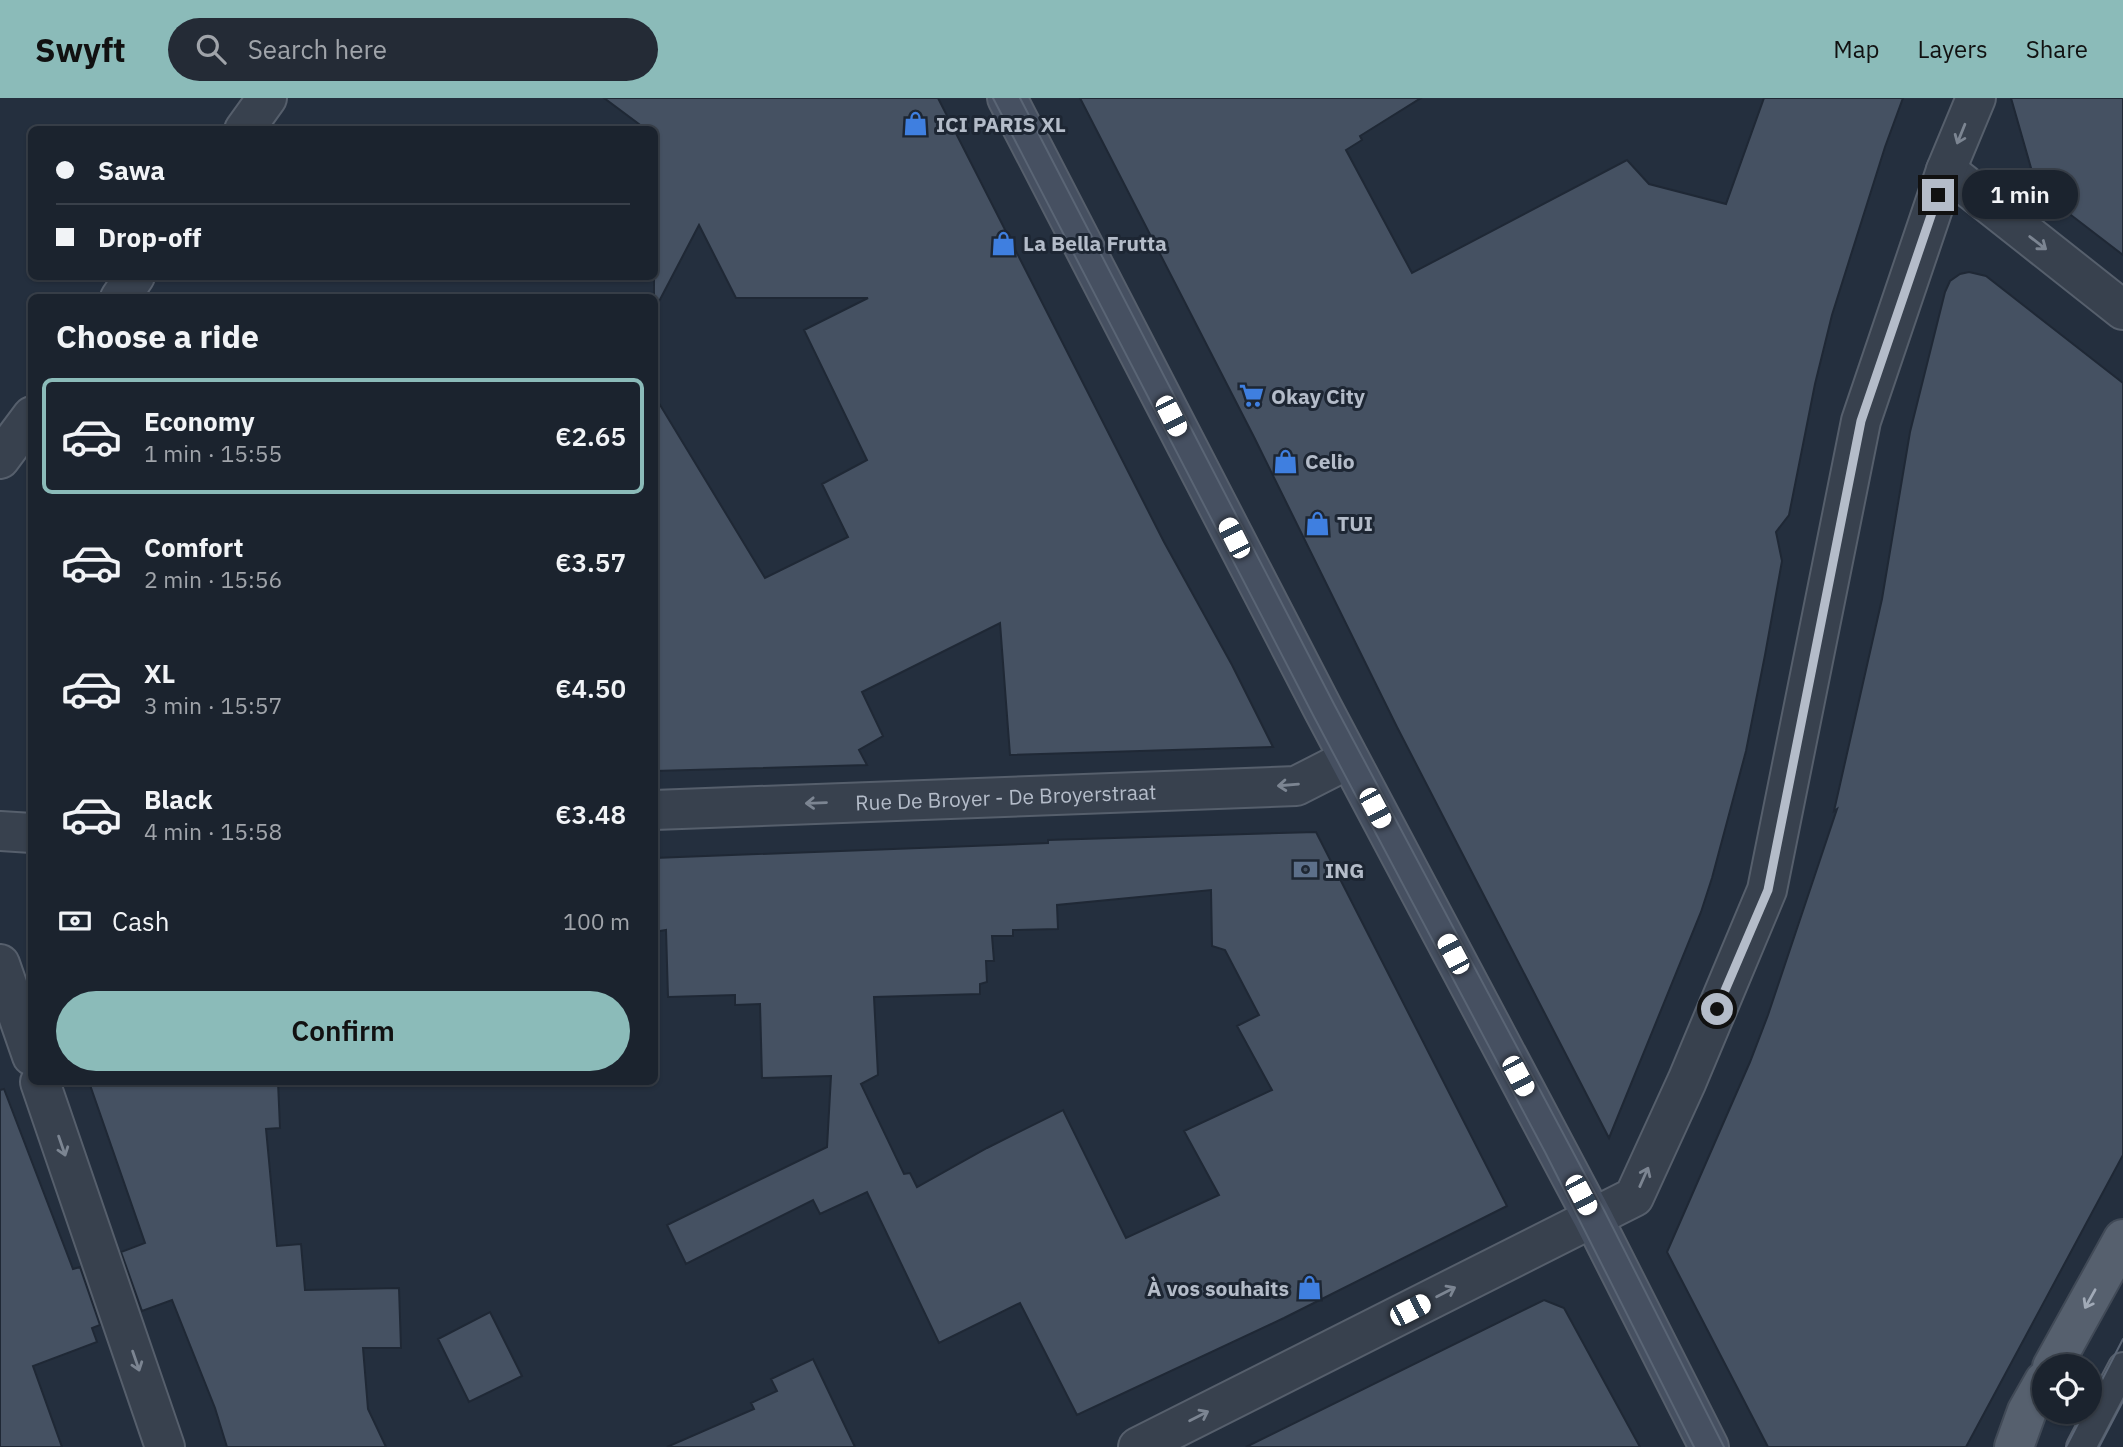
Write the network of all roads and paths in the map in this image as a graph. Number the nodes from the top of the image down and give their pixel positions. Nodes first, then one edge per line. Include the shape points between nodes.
1 (267, 98) edge
2 (1007, 98) edge
3 (1976, 98) edge
4 (247, 126) edge
5 (1946, 170) junction
6 (2123, 310) edge
7 (28, 421) edge
8 (0, 459) edge
9 (1349, 759) junction
10 (658, 810) edge
11 (0, 831) edge
12 (28, 833) edge
13 (0, 964) edge
14 (28, 1044) edge
15 (41, 1085) edge
16 (1593, 1217) junction
17 (2123, 1240) edge
18 (2059, 1354) edge
19 (2123, 1367) edge
20 (2032, 1402) edge
21 (165, 1447) edge
22 (1138, 1447) edge
23 (1709, 1447) edge
24 (2014, 1447) edge
25 (2081, 1447) edge

1 - 4 street
2 - 9 main road
3 -> 5 street
5 -> 6 street
16 -> 5 street via 1634,1197 1768,890 1861,421
7 - 8 street
9 -> 10 street, Rue De Broyer - De Broyerstraat via 1296,786
9 - 16 main road
11 - 12 street
13 - 14 street
15 -> 21 street
22 -> 16 street
16 - 23 main road
17 -> 18 main road
19 - 25 lane
20 - 24 main road

